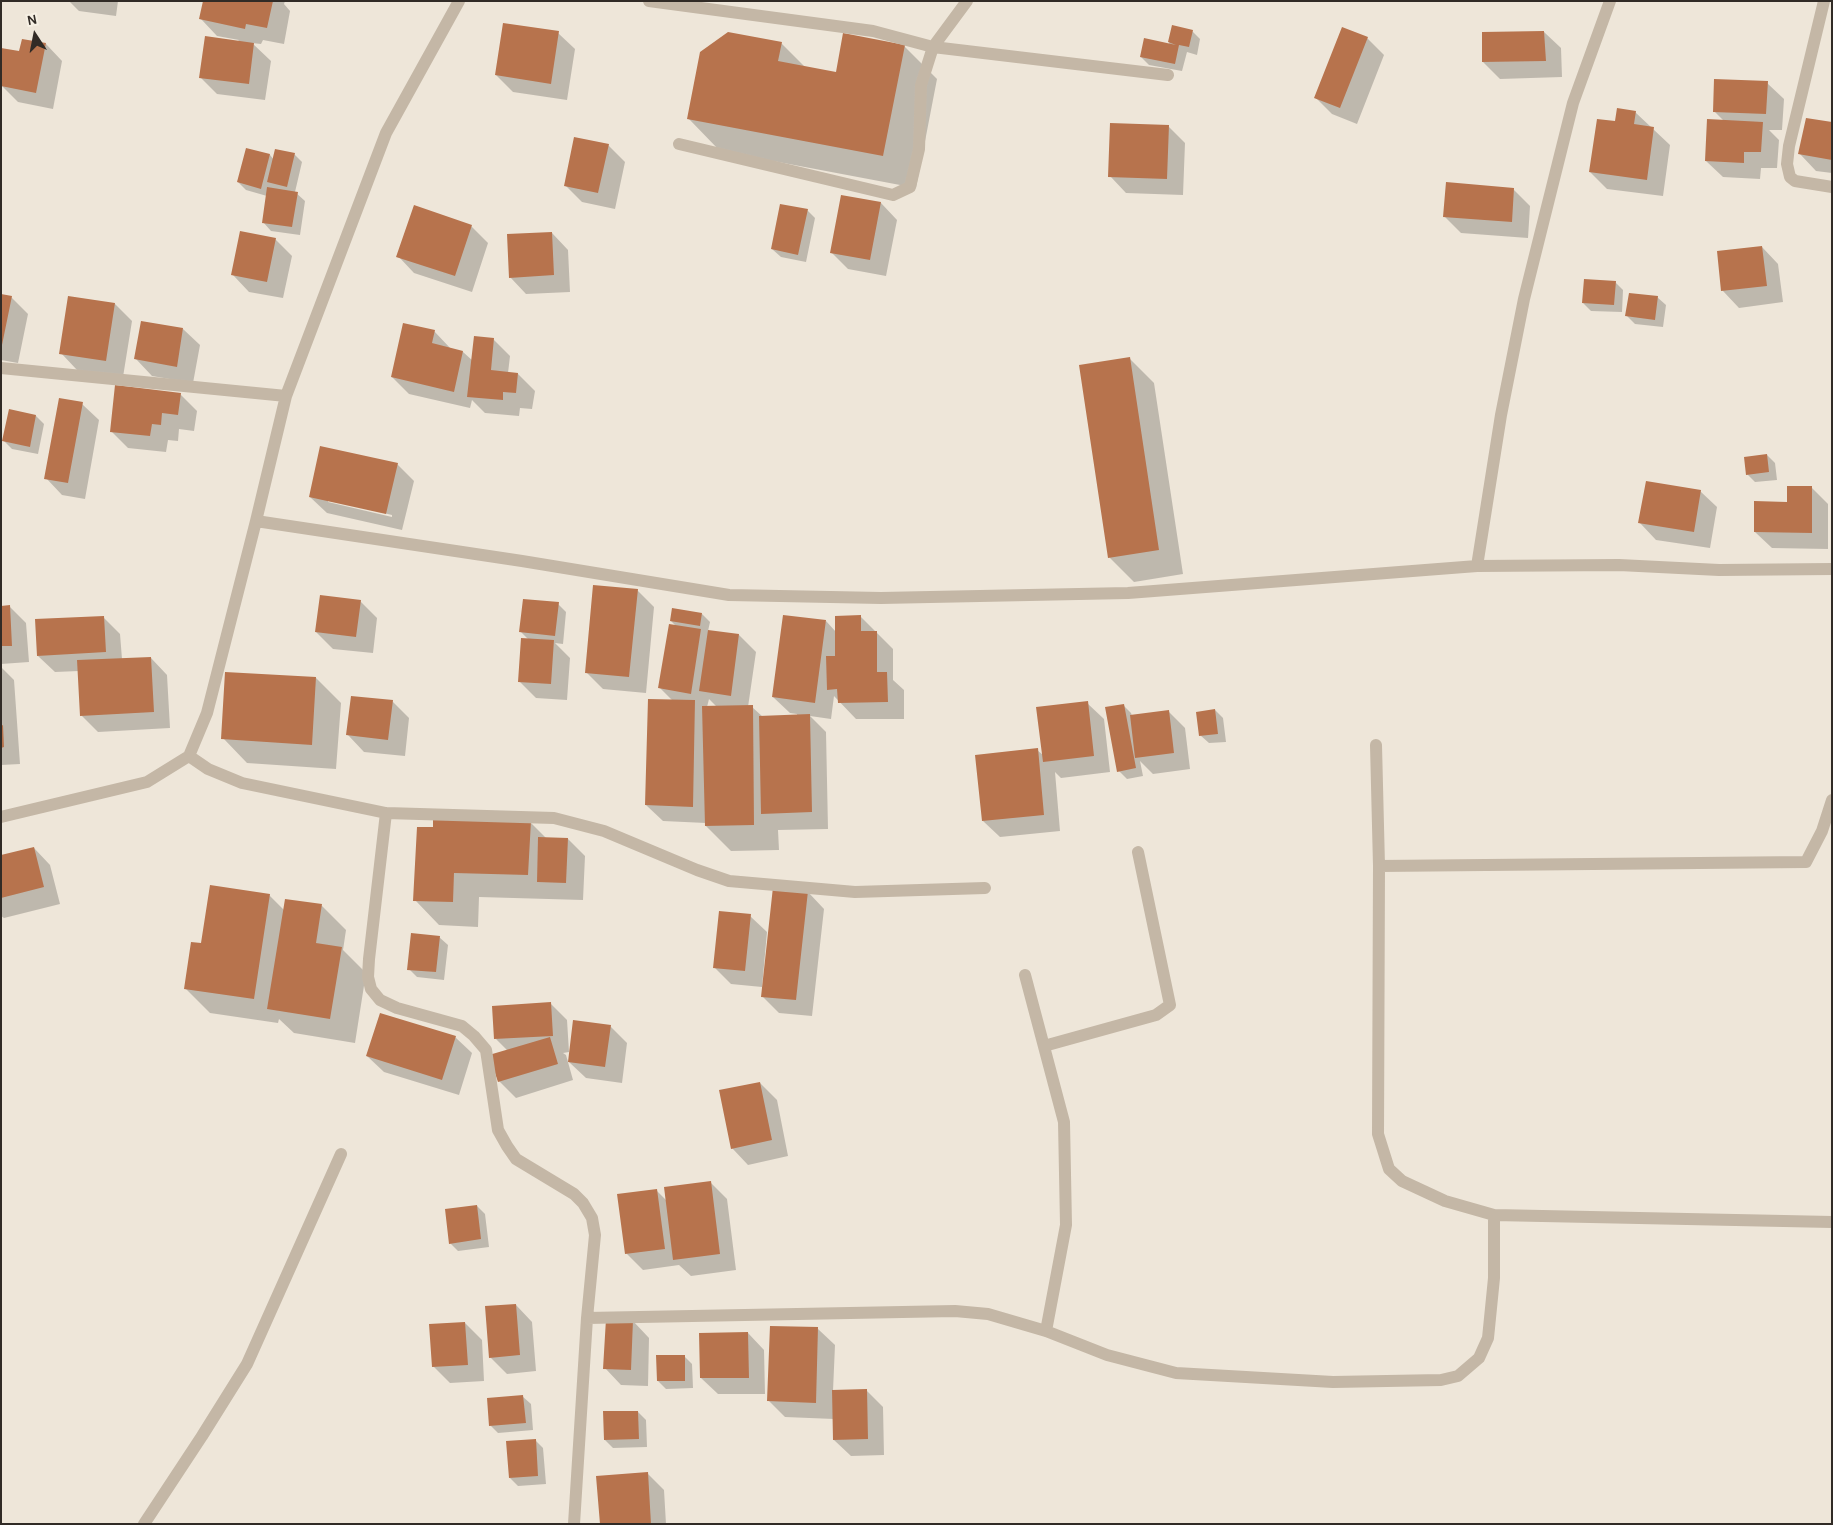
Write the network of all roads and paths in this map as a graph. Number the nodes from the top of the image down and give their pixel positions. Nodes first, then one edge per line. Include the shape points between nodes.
1 (459, 1) edge
2 (649, 1) edge
3 (967, 1) edge
4 (1610, 1) edge
5 (1824, 1) edge
6 (933, 47) junction
7 (1168, 75) dead end
8 (680, 144) dead end
9 (1832, 187) edge
10 (1, 368) edge
11 (286, 396) junction
12 (256, 521) junction
13 (1477, 566) junction
14 (1832, 569) edge
15 (1376, 745) dead end
16 (189, 756) junction
17 (1832, 800) edge
18 (386, 813) junction
19 (1, 818) edge
20 (1138, 852) dead end
21 (1379, 866) junction
22 (985, 888) dead end
23 (1025, 975) dead end
24 (1044, 1046) junction
25 (341, 1154) dead end
26 (1494, 1215) junction
27 (1832, 1222) edge
28 (587, 1318) junction
29 (1046, 1331) junction
30 (144, 1524) edge
31 (574, 1524) edge

1 - 11 street via 386,133
2 - 6 street via 873,32
3 - 6 street
4 - 13 street via 1573,103 1524,299 1501,415
5 - 9 street via 1787,164 1790,177 1795,181
6 - 7 street
6 - 8 street via 921,86 919,149 910,187 893,195
10 - 11 street
11 - 12 street
12 - 13 street via 729,595 881,598 1128,593
12 - 16 street via 207,713
13 - 14 street
15 - 21 street
16 - 18 street via 208,769 242,783
16 - 19 street via 147,782
17 - 21 street via 1822,831 1806,862
18 - 22 street via 554,818 604,831 729,881 855,892
18 - 28 street via 369,959 371,990 380,1000 397,1008 462,1026 486,1050 498,1130 507,1146 516,1159 574,1194 592,1218 595,1235
20 - 24 street via 1170,1004 1156,1015
21 - 26 street via 1378,1134 1384,1154 1389,1169 1402,1181 1444,1201
23 - 24 street
24 - 29 street via 1064,1122 1066,1225
25 - 30 street via 247,1364
26 - 27 street
26 - 29 street via 1494,1278 1488,1338 1478,1358 1458,1376 1441,1380 1333,1382 1176,1373 1107,1355
28 - 29 street via 955,1311 988,1314
28 - 31 street

